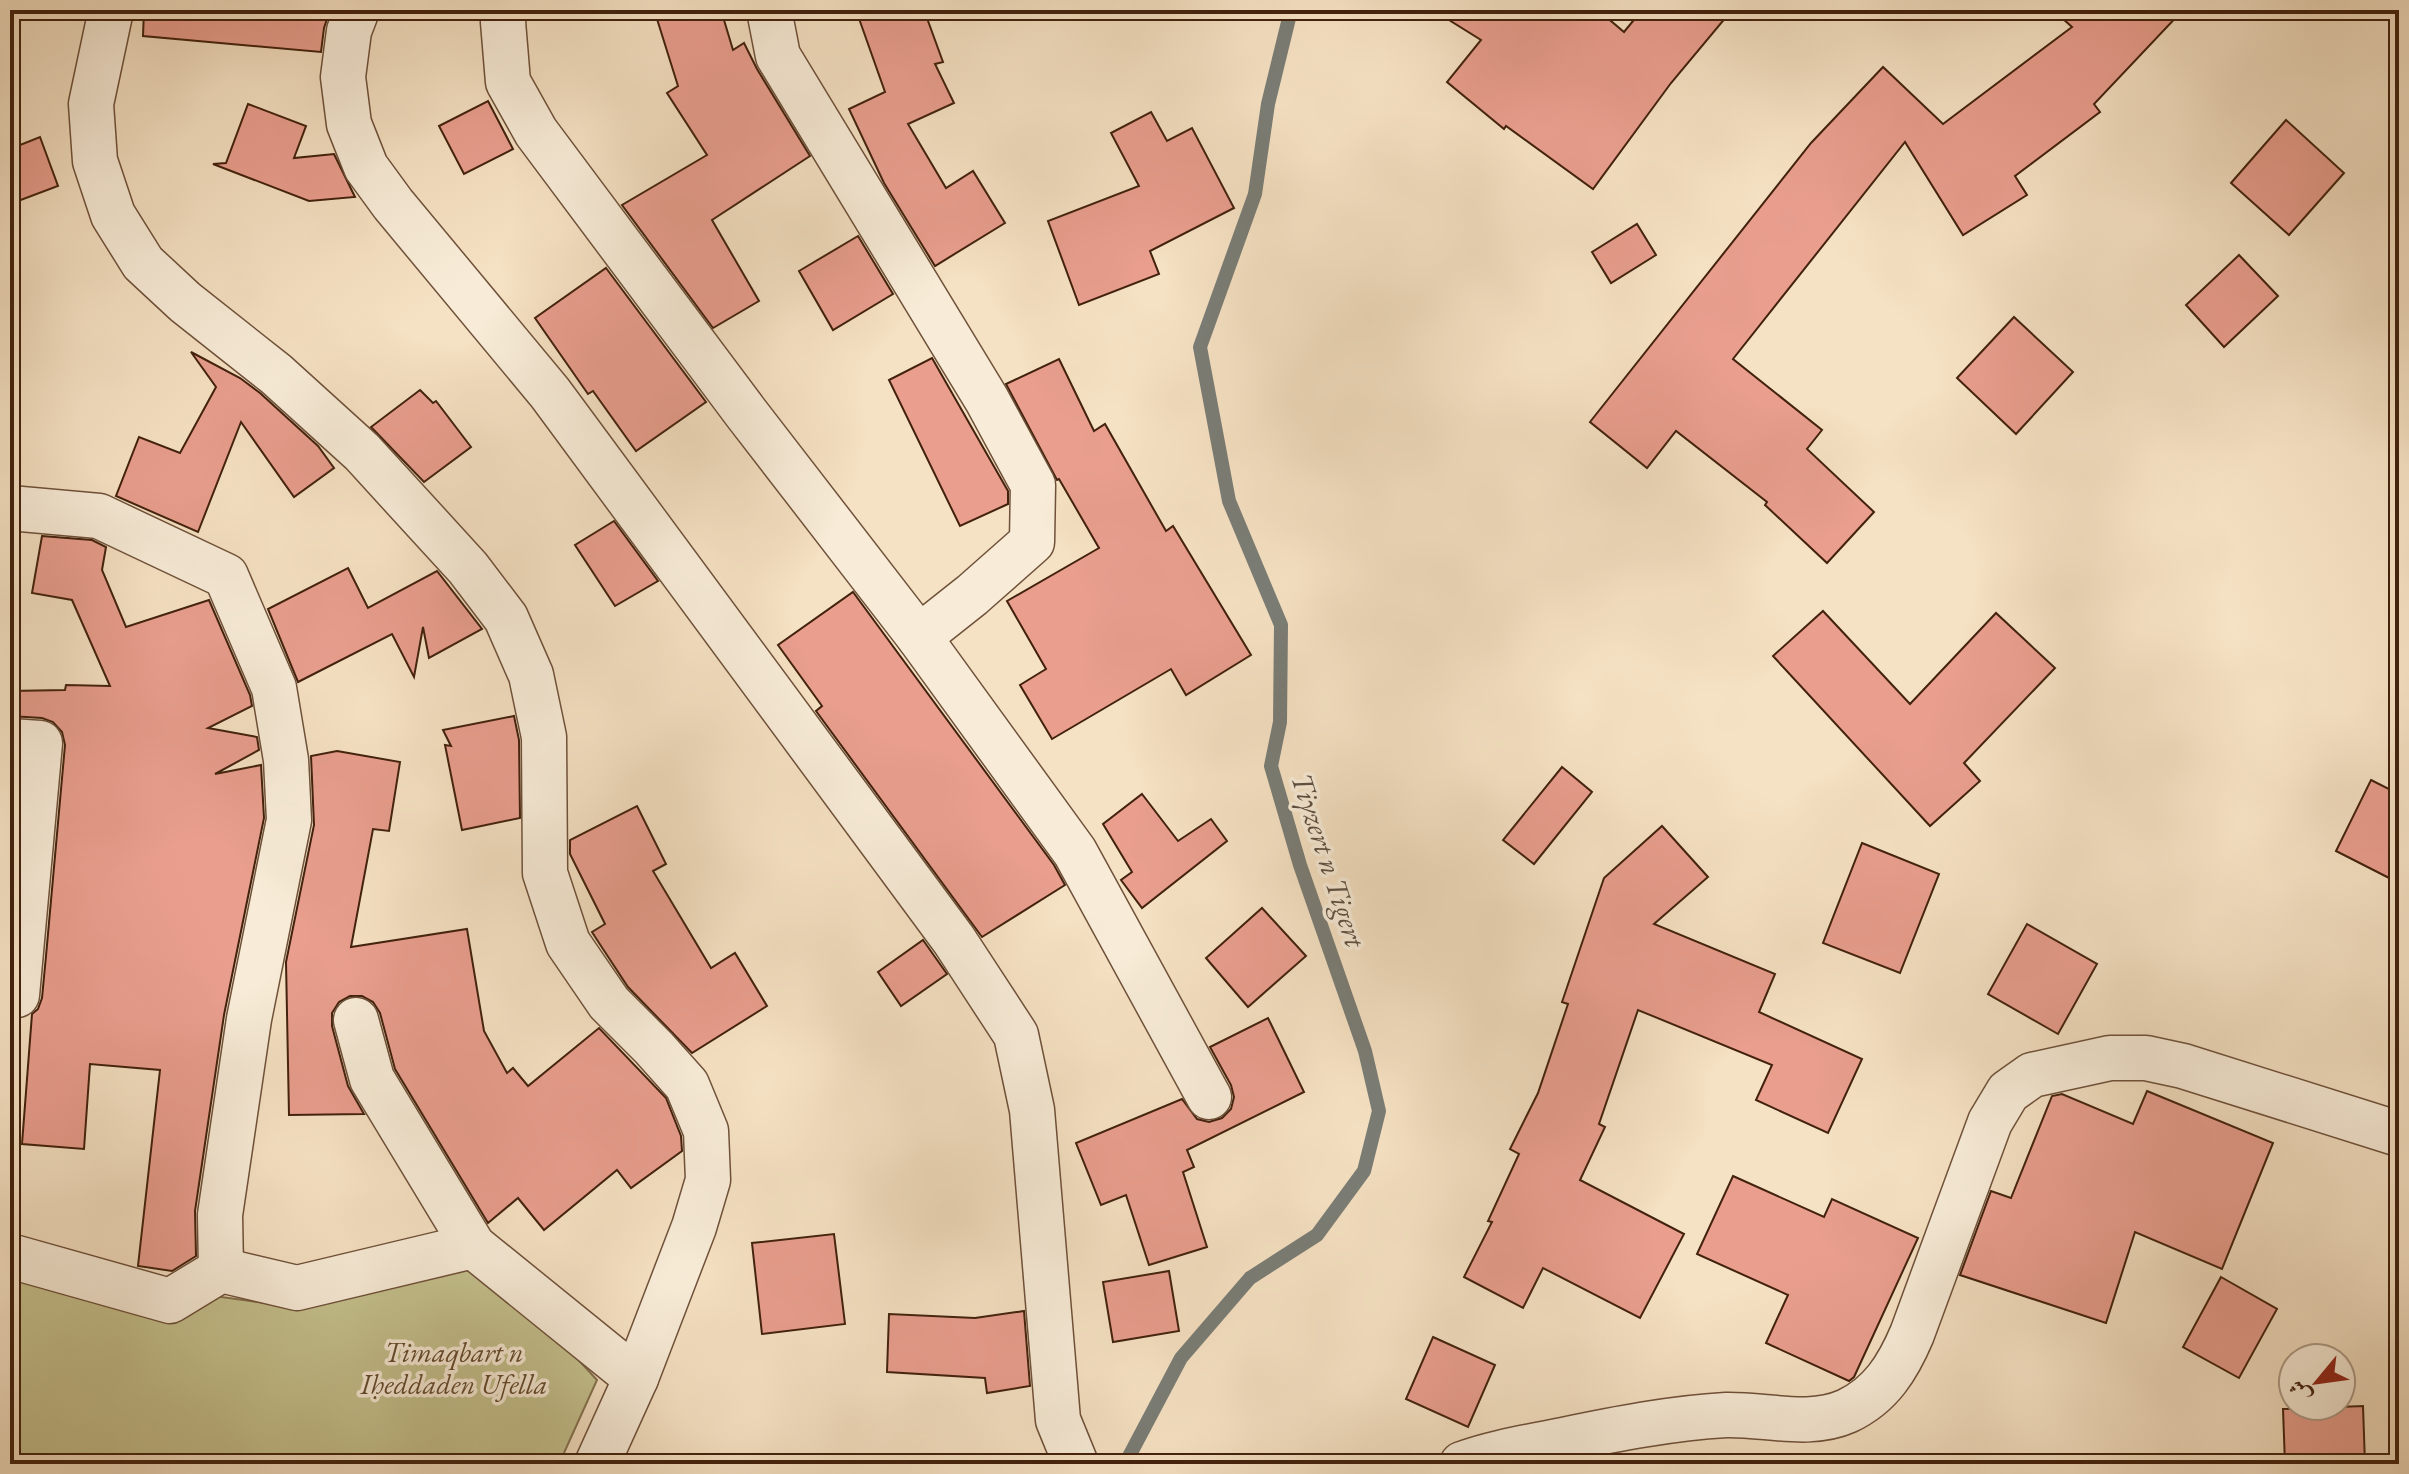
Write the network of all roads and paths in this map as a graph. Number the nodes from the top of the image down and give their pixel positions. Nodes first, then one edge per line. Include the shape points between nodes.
1 (111, 10) edge
2 (357, 10) edge
3 (505, 10) edge
4 (769, 10) edge
5 (10, 508) edge
6 (919, 637) junction
7 (10, 741) edge
8 (17, 995) dead end
9 (356, 1020) dead end
10 (1209, 1097) dead end
11 (2399, 1134) edge
12 (473, 1246) junction
13 (10, 1256) edge
14 (221, 1270) junction
15 (636, 1378) junction
16 (597, 1464) edge
17 (1076, 1464) edge
18 (1462, 1464) edge

1 - 15 street via 91,104 95,161 113,215 143,263 362,452 468,568 506,618 531,675 544,737 545,873 568,943 609,1003 687,1085 706,1131 708,1180
2 - 17 street via 343,77 349,124 366,167 550,393 954,940 1016,1035 1032,1110 1058,1420
3 - 6 street via 508,82 536,132
4 - 6 street via 778,56 1033,485 1032,542
5 - 14 street via 99,516 226,576 274,688 289,820 249,1019 220,1215
6 - 10 street via 1075,852
7 - 8 street via 40,743
9 - 12 street via 372,1079
11 - 18 street via 2146,1058 2110,1058 2032,1075 2008,1092 1990,1122 1907,1345 1875,1394 1846,1411 1811,1420 1726,1415 1485,1455
12 - 14 street via 297,1288
12 - 15 street
13 - 14 street via 170,1301
15 - 16 street

